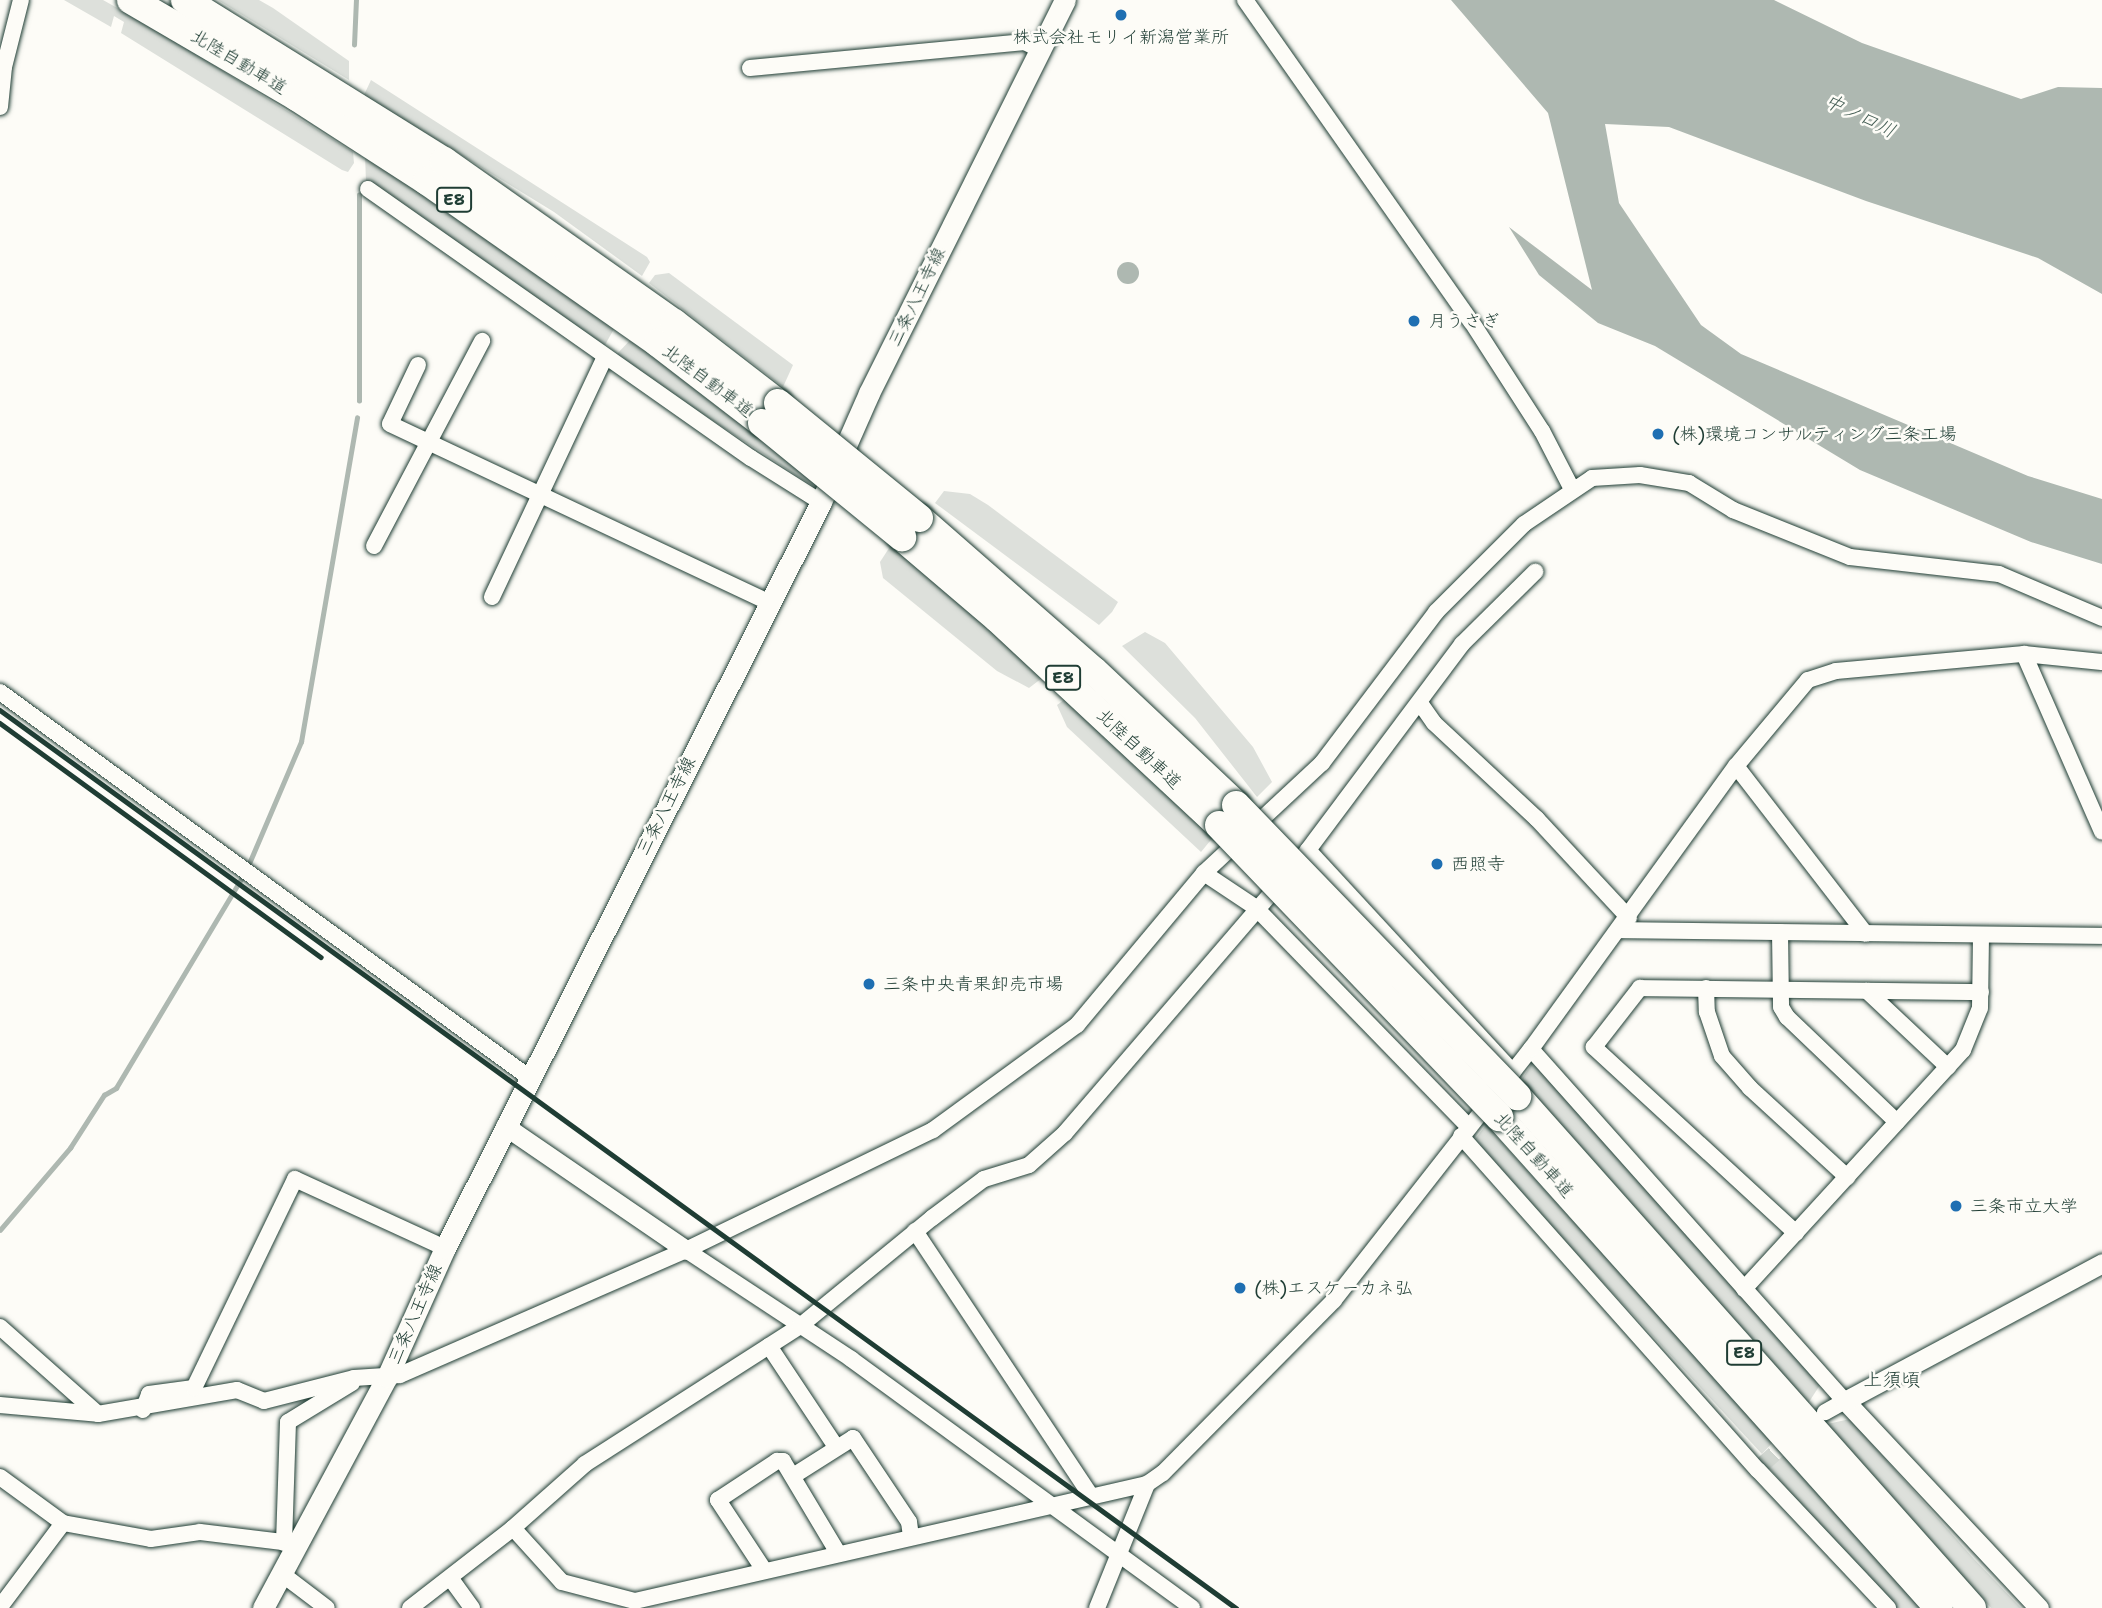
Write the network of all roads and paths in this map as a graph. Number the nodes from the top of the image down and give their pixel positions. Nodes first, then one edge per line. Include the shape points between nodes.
1 (21, 0) edge
2 (131, 0) edge
3 (184, 0) edge
4 (1065, 0) edge
5 (1245, 0) edge
6 (1039, 49) junction
7 (750, 68) dead end
8 (0, 107) edge
9 (368, 188) dead end
10 (482, 341) dead end
11 (605, 356) junction
12 (418, 365) dead end
13 (770, 413) junction
14 (428, 443) junction
15 (1572, 489) junction
16 (541, 496) junction
17 (821, 502) junction
18 (374, 546) dead end
19 (1535, 572) dead end
20 (492, 597) dead end
21 (768, 602) junction
22 (2102, 618) edge
23 (2024, 654) junction
24 (2102, 662) edge
25 (0, 692) edge
26 (1420, 703) junction
27 (1736, 766) junction
28 (2102, 832) edge
29 (1308, 850) junction
30 (1204, 873) junction
31 (1255, 907) junction
32 (1624, 924) junction
33 (1780, 932) junction
34 (1866, 934) junction
35 (1981, 936) junction
36 (2102, 936) edge
37 (1706, 988) junction
38 (1780, 989) junction
39 (1867, 990) junction
40 (1981, 992) junction
41 (1531, 1049) junction
42 (1948, 1067) junction
43 (530, 1078) junction
44 (1510, 1095) junction
45 (1897, 1122) junction
46 (505, 1126) junction
47 (1465, 1131) junction
48 (1847, 1177) junction
49 (915, 1231) junction
50 (1796, 1233) junction
51 (445, 1248) junction
52 (686, 1250) junction
53 (2102, 1262) edge
54 (1744, 1289) junction
55 (800, 1326) junction
56 (0, 1327) edge
57 (769, 1346) junction
58 (387, 1377) junction
59 (354, 1378) junction
60 (1845, 1401) junction
61 (0, 1405) edge
62 (143, 1410) junction
63 (1825, 1412) dead end
64 (98, 1414) junction
65 (836, 1447) junction
66 (793, 1476) junction
67 (0, 1477) edge
68 (1147, 1484) junction
69 (1090, 1494) junction
70 (1049, 1503) junction
71 (63, 1523) junction
72 (513, 1528) junction
73 (911, 1536) junction
74 (291, 1543) junction
75 (838, 1553) junction
76 (1119, 1555) junction
77 (764, 1570) junction
78 (282, 1574) junction
79 (451, 1580) junction
80 (634, 1604) edge
81 (0, 1607) edge
82 (262, 1608) edge
83 (327, 1608) edge
84 (410, 1608) edge
85 (472, 1608) edge
86 (1097, 1608) edge
87 (1192, 1608) edge
88 (1888, 1608) edge
89 (1939, 1608) edge
90 (1972, 1608) edge
91 (2039, 1608) edge

1 - 8 street via 4,67
2 - 13 highway, 北陸自動車道 / E8 via 297,97 427,181 658,343
3 - 13 highway, 北陸自動車道 / E8 via 444,161 674,323
4 - 6 main road, 三条八王寺線
5 - 15 street via 1471,321 1542,431
6 - 7 street via 1025,42
6 - 17 main road, 三条八王寺線
9 - 11 street
10 - 14 street
11 - 16 street
11 - 17 street
12 - 14 street via 390,424
13 - 44 highway, 北陸自動車道 / E8, bridge via 1094,671 1227,815
14 - 16 street
14 - 18 street
15 - 22 street via 1592,478 1689,482 1733,510 1850,557 1999,574
15 - 30 street via 1524,524 1436,612 1322,763
16 - 20 street
16 - 21 street
17 - 21 main road, 三条八王寺線
19 - 26 street via 1462,643
21 - 43 main road, 三条八王寺線
23 - 24 street
23 - 27 street via 1836,671 1808,680
23 - 28 street
25 - 43 street
26 - 29 street
26 - 32 street via 1434,723 1537,819
27 - 32 street
27 - 34 street
29 - 31 street
29 - 44 street
30 - 31 street
30 - 52 street via 1077,1025 956,1114 933,1130
31 - 47 street
31 - 49 street via 1065,1133 1029,1165 984,1179
32 - 33 street
32 - 41 street
33 - 34 street
33 - 38 street
34 - 35 street
35 - 36 street
35 - 40 street
37 - 38 street
37 - 48 street via 1707,1012 1723,1056 1750,1088
37 - 50 street via 1640,988 1594,1047
38 - 39 street
38 - 45 street via 1781,1007 1796,1028
39 - 40 street
39 - 42 street
40 - 42 street via 1976,1024
41 - 44 street
41 - 54 street
42 - 45 street
43 - 46 main road, 三条八王寺線
44 - 47 street
44 - 89 highway, 北陸自動車道 / E8
44 - 90 highway, 北陸自動車道 / E8
45 - 48 street
46 - 51 main road, 三条八王寺線
46 - 52 street
47 - 68 street via 1334,1300
47 - 88 street
48 - 50 street
49 - 55 street
49 - 69 street
50 - 54 street
51 - 58 main road, 三条八王寺線
51 - 62 street via 295,1179 194,1388 149,1394
52 - 55 street
52 - 58 street
53 - 60 street
54 - 60 street
55 - 57 street
55 - 70 street
56 - 64 street
57 - 65 street
57 - 72 street via 585,1464
58 - 59 street
58 - 74 main road, 三条八王寺線
59 - 62 street via 264,1401 237,1390
59 - 74 street via 350,1386 288,1422
60 - 63 street
60 - 91 street
61 - 64 street
62 - 64 street
65 - 66 street
65 - 73 street via 848,1438 859,1442 909,1522
66 - 75 street
66 - 77 street via 783,1461 777,1461 718,1500
67 - 71 street
68 - 69 street
68 - 76 street
69 - 70 street
70 - 73 street
70 - 76 street
71 - 74 street via 151,1539 200,1532
71 - 81 street
72 - 79 street
72 - 80 street via 562,1582
73 - 75 street
74 - 78 main road, 三条八王寺線
75 - 77 street
76 - 86 street
76 - 87 street
77 - 80 street
78 - 82 main road, 三条八王寺線
78 - 83 street
79 - 84 street
79 - 85 street

